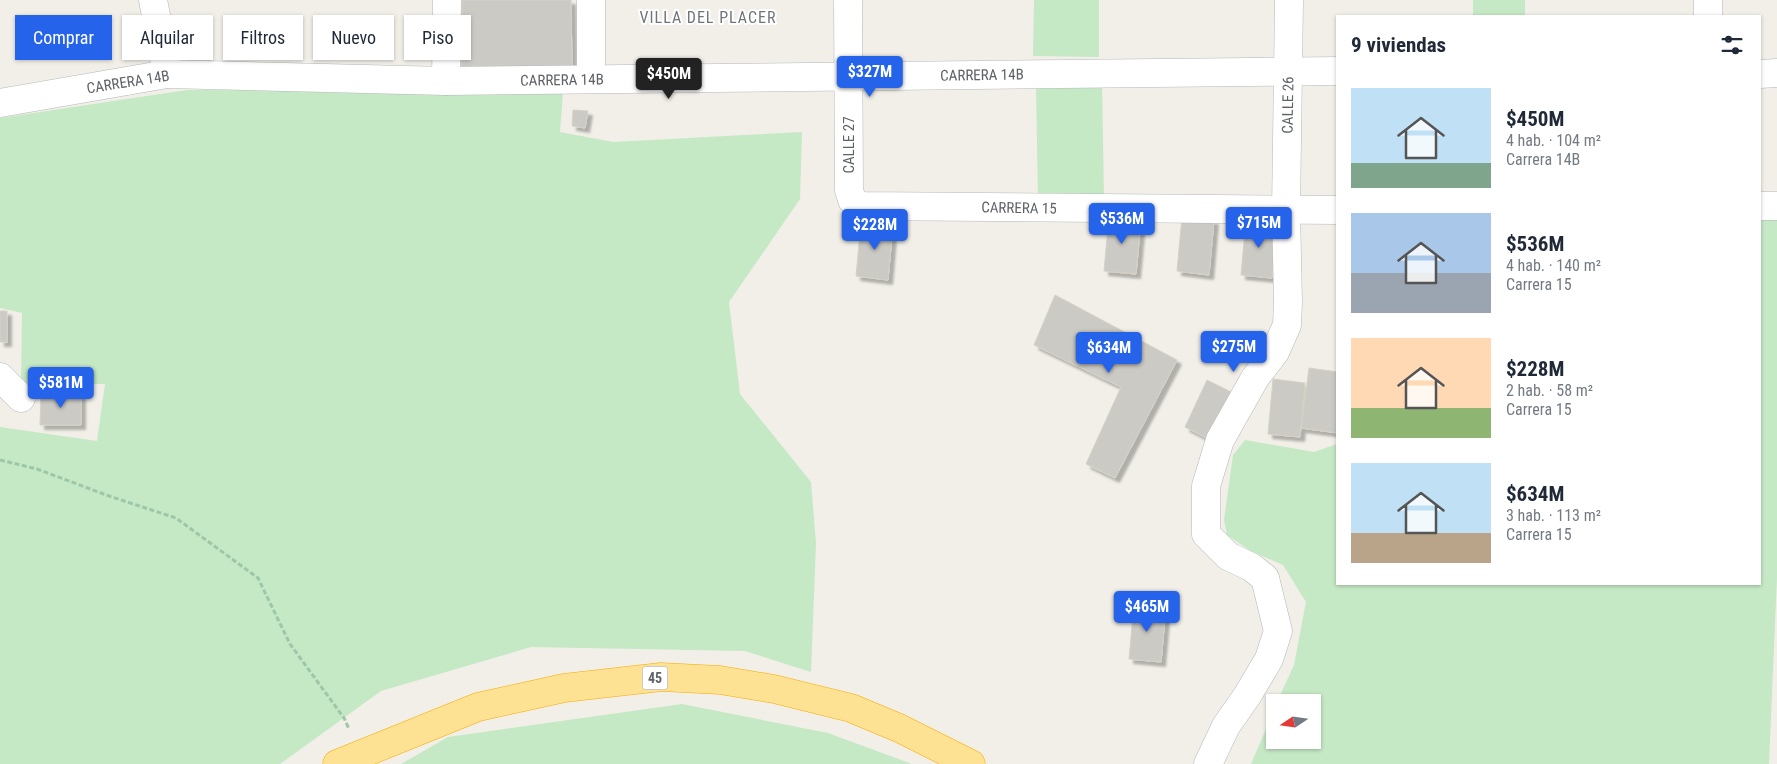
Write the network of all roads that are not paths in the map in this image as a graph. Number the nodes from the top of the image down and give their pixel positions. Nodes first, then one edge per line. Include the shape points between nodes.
1 (153, 0) edge
2 (447, 0) edge
3 (590, 0) edge
4 (848, 0) edge
5 (1289, 0) edge
6 (1708, 0) edge
7 (1708, 15) edge
8 (1289, 71) junction
9 (1336, 71) edge
10 (167, 74) junction
11 (1761, 74) edge
12 (1777, 74) edge
13 (849, 77) junction
14 (591, 79) junction
15 (446, 81) junction
16 (0, 103) edge
17 (852, 200) joint
18 (1761, 206) edge
19 (1777, 206) edge
20 (1336, 210) edge
21 (1286, 211) junction
22 (0, 377) edge
23 (21, 398) dead end
24 (348, 760) edge
25 (971, 764) edge
26 (1208, 764) edge

1 - 10 street
2 - 15 street
3 - 14 street
4 - 13 street, CALLE 27
5 - 8 street, CALLE 26
6 - 7 street
8 - 9 street, CARRERA 14B
8 - 13 street, CARRERA 14B
8 - 21 street, CALLE 26
10 - 15 street, CARRERA 14B
10 - 16 street, CARRERA 14B
11 - 12 street
13 - 14 street, CARRERA 14B
13 - 17 street, CALLE 27 via 849,190
14 - 15 street, CARRERA 14B
17 - 21 street, CARRERA 15 via 860,206
18 - 19 street
20 - 21 street, CARRERA 15
21 - 26 street, CALLE 26 via 1287,325 1275,352 1220,440 1206,486 1206,534 1228,556 1251,567 1264,578 1278,631 1269,659 1226,726
22 - 23 street
24 - 25 highway, 45 via 478,707 564,688 662,677 720,680 774,689 850,708

